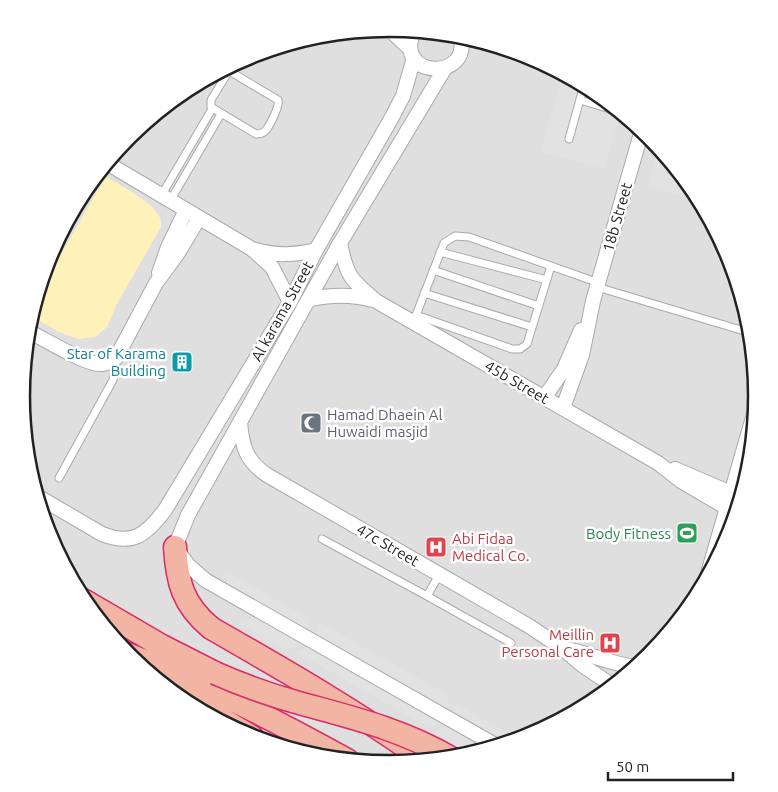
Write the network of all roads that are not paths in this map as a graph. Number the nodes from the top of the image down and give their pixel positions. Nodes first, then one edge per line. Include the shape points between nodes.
1 (397, 37) edge
2 (411, 38) edge
3 (460, 44) edge
4 (412, 53) junction
5 (446, 68) junction
6 (233, 73) edge
7 (225, 76) edge
8 (582, 94) edge
9 (580, 100) junction
10 (601, 106) edge
11 (212, 109) junction
12 (221, 114) junction
13 (569, 139) dead end
14 (640, 139) edge
15 (113, 166) edge
16 (166, 198) junction
17 (186, 210) junction
18 (199, 218) junction
19 (340, 243) junction
20 (252, 249) junction
21 (316, 250) junction
22 (440, 252) junction
23 (551, 266) junction
24 (433, 270) junction
25 (547, 280) junction
26 (156, 284) junction
27 (598, 285) junction
28 (424, 293) junction
29 (310, 299) junction
30 (376, 301) junction
31 (290, 302) junction
32 (592, 305) junction
33 (539, 306) junction
34 (414, 319) junction
35 (532, 327) junction
36 (742, 330) edge
37 (36, 334) edge
38 (116, 358) junction
39 (544, 398) junction
40 (563, 408) junction
41 (240, 422) junction
42 (658, 463) junction
43 (740, 470) edge
44 (59, 478) dead end
45 (731, 493) junction
46 (46, 501) edge
47 (727, 508) junction
48 (722, 530) edge
49 (322, 539) dead end
50 (175, 547) junction
51 (440, 575) junction
52 (428, 596) junction
53 (101, 611) edge
54 (511, 643) dead end
55 (562, 648) junction
56 (149, 663) edge
57 (627, 665) edge
58 (607, 682) edge
59 (488, 741) edge
60 (327, 749) edge
61 (439, 752) edge
62 (415, 754) edge

1 - 4 street
2 - 4 street, Al karama Street
3 - 5 street, Al karama Street via 460,52
4 - 5 street via 420,65 428,69
4 - 21 street, Al karama Street via 403,96
5 - 19 street, Al karama Street
6 - 12 lane via 279,102 266,130 259,134
7 - 11 lane via 211,100
8 - 9 lane
9 - 10 lane
9 - 13 lane
11 - 12 lane
11 - 16 lane
12 - 16 lane
14 - 27 street, 18b Street
15 - 16 street
16 - 17 street
17 - 18 street
17 - 26 street via 168,246
18 - 20 street
18 - 26 street
19 - 29 street, Al karama Street
19 - 30 street, 45b Street via 354,282
20 - 21 street via 278,255
20 - 31 street via 272,268
21 - 31 street, Al karama Street
22 - 23 lane via 447,240 462,236
22 - 24 lane
22 - 25 lane
23 - 25 lane
23 - 27 lane
24 - 28 lane
24 - 33 lane
25 - 33 lane
26 - 38 street
27 - 32 street, 18b Street
27 - 36 lane
28 - 34 lane
28 - 35 lane
29 - 30 street, 45b Street via 350,295
29 - 41 street, Al karama Street
30 - 34 street, 45b Street
31 - 46 street, Al karama Street via 151,528 122,540 102,534
32 - 39 street, 18b Street via 569,358
32 - 40 street, 18b Street via 582,355
33 - 35 lane
34 - 35 lane via 516,350 527,344
34 - 39 street, 45b Street
37 - 38 street via 89,362 102,364
38 - 44 lane via 113,380
39 - 40 street, 45b Street
40 - 42 street, 45b Street
41 - 50 street, Al karama Street via 188,515
41 - 51 street, 47c Street via 246,453 255,467
42 - 45 street, 45b Street
42 - 47 street, 45b Street via 681,481
43 - 45 street
45 - 47 street
47 - 48 street
49 - 52 lane
50 - 59 street via 205,580
50 - 62 highway via 181,588 193,611 211,628 309,684
51 - 52 lane
51 - 55 street, 47c Street
52 - 54 lane
53 - 61 highway, bridge via 215,673 270,695 376,724
55 - 57 street, 47c Street
55 - 58 street, 47c Street
56 - 60 highway

